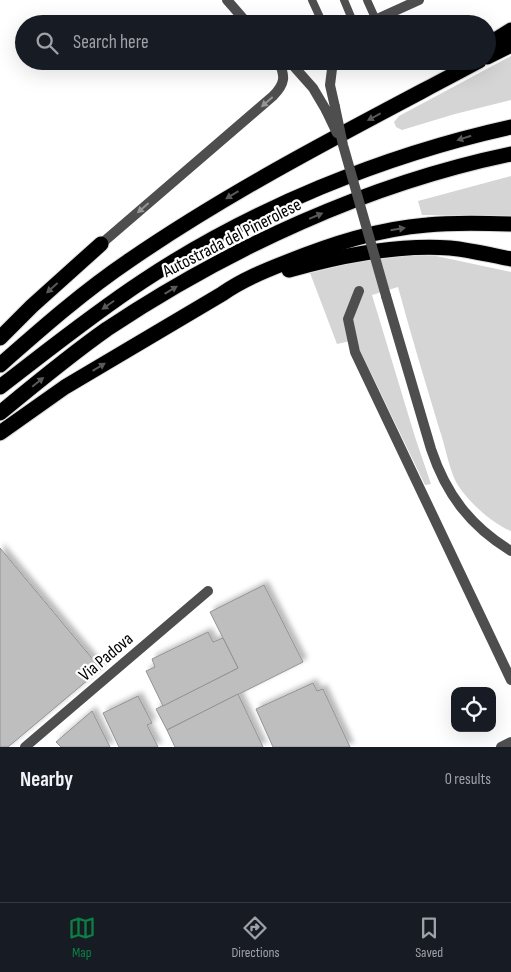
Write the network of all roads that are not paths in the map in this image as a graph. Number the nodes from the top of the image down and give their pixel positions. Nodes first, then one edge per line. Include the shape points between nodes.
1 (227, 0) edge
2 (312, 0) edge
3 (344, 0) edge
4 (367, 0) edge
5 (419, 0) edge
6 (240, 15) edge
7 (319, 15) edge
8 (350, 15) edge
9 (370, 15) edge
10 (386, 15) edge
11 (511, 30) edge
12 (496, 40) edge
13 (511, 45) edge
14 (496, 52) edge
15 (282, 70) edge
16 (297, 70) edge
17 (332, 70) edge
18 (451, 70) edge
19 (462, 70) edge
20 (403, 102) junction
21 (330, 109) junction
22 (511, 127) edge
23 (511, 154) edge
24 (511, 224) edge
25 (101, 244) joint
26 (474, 252) junction
27 (511, 259) edge
28 (511, 263) edge
29 (359, 291) dead end
30 (222, 294) junction
31 (0, 338) edge
32 (0, 364) edge
33 (0, 387) edge
34 (0, 413) edge
35 (0, 433) edge
36 (482, 530) junction
37 (511, 544) edge
38 (511, 551) edge
39 (208, 591) dead end
40 (511, 680) edge
41 (511, 742) edge
42 (25, 747) edge
43 (502, 747) edge

1 - 6 street
2 - 7 lane
3 - 8 lane
4 - 9 lane
5 - 10 street
11 - 12 highway
13 - 14 highway
15 -> 25 street via 283,85 273,96
16 - 21 street
17 - 21 street
18 - 20 highway
19 - 20 highway
20 -> 32 highway via 274,170 164,237 94,286
21 - 36 street, bridge via 437,468 455,500
22 -> 33 highway via 472,135 388,162 298,197 223,232 83,322
34 -> 23 highway, Autostrada del Pinerolese via 106,330 235,254 295,225 371,195 442,171
30 -> 24 highway via 240,282 279,265 364,235 427,225
25 -> 31 highway
26 - 27 highway
26 - 28 street
26 - 30 highway via 424,248 352,255 262,278
29 - 40 street via 348,319 355,352
35 -> 30 highway via 65,387
36 - 37 street
36 - 38 street
39 - 42 street, Via Padova
41 - 43 street

